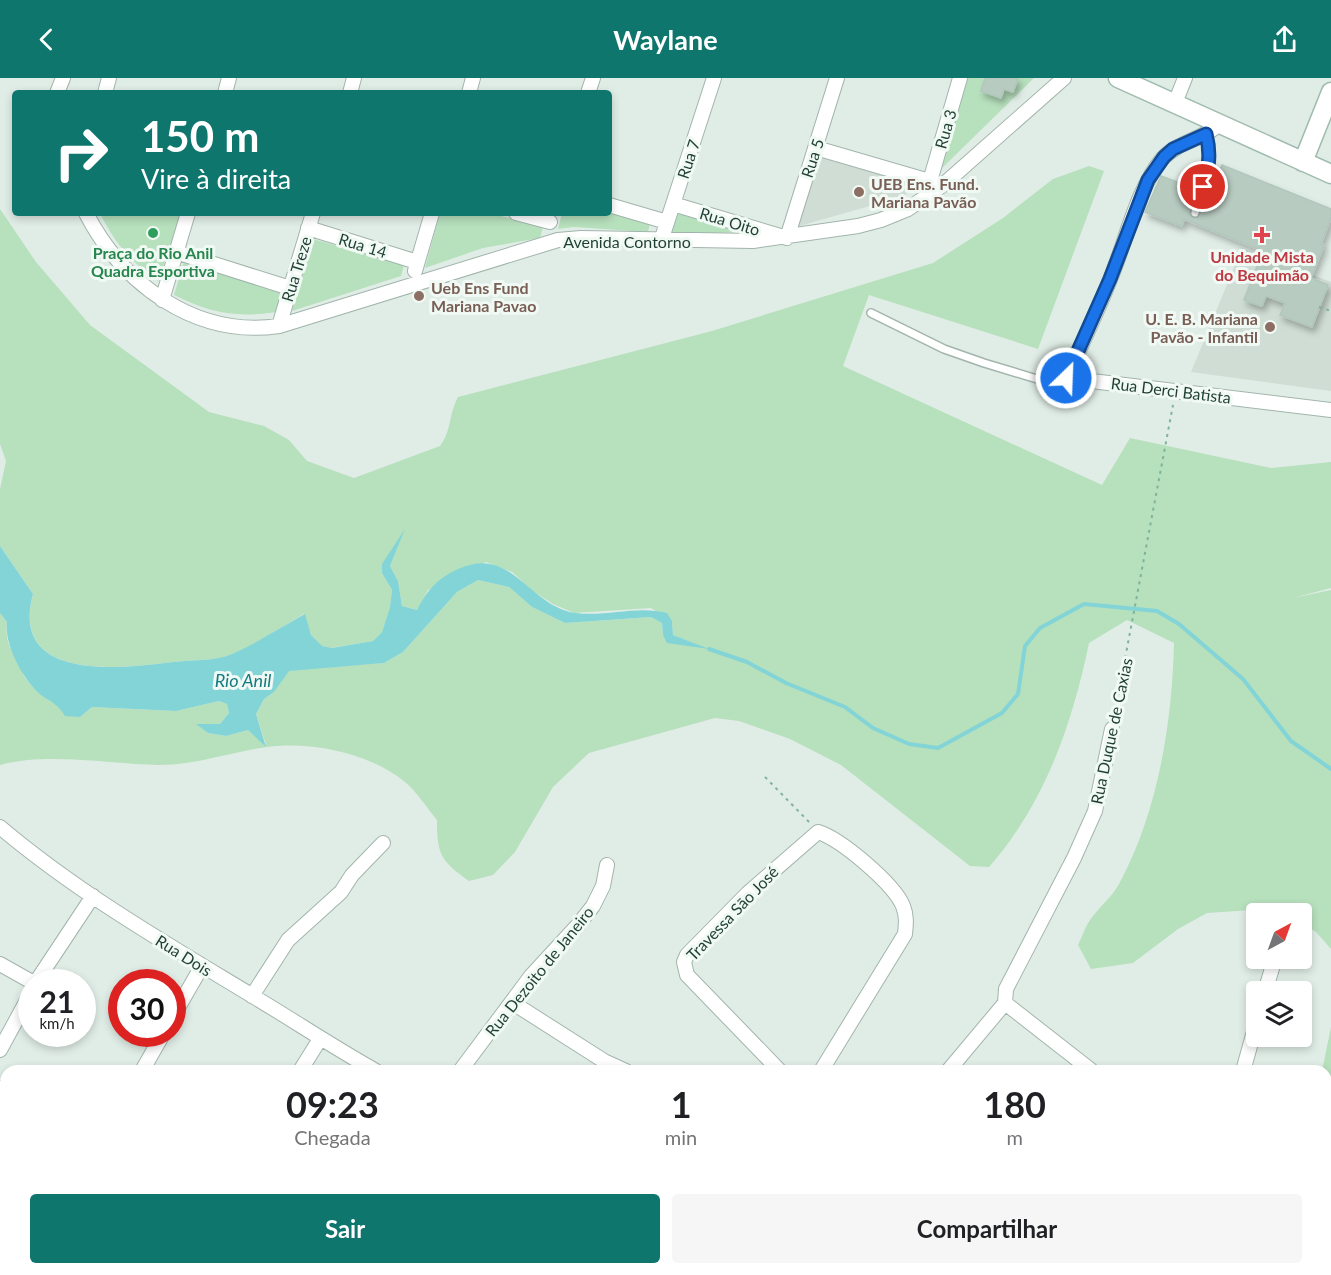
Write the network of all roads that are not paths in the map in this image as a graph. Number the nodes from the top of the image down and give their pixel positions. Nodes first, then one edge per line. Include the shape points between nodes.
1 (714, 78) edge
2 (837, 78) edge
3 (960, 78) edge
4 (1055, 78) edge
5 (1064, 78) edge
6 (1118, 78) edge
7 (1185, 78) edge
8 (1130, 82) edge
9 (1331, 92) edge
10 (1040, 100) junction
11 (1175, 103) junction
12 (1213, 128) junction
13 (816, 148) junction
14 (1303, 162) junction
15 (1331, 174) edge
16 (937, 183) junction
17 (673, 204) junction
18 (612, 206) edge
19 (1195, 213) dead end
20 (88, 216) edge
21 (187, 216) edge
22 (312, 216) edge
23 (431, 216) edge
24 (552, 218) edge
25 (667, 222) junction
26 (309, 228) junction
27 (787, 238) junction
28 (661, 241) junction
29 (544, 243) junction
30 (176, 252) junction
31 (417, 262) junction
32 (411, 284) junction
33 (290, 288) junction
34 (162, 300) junction
35 (871, 313) dead end
36 (279, 326) junction
37 (1066, 378) junction
38 (1331, 410) edge
39 (1112, 729) road end
40 (0, 827) edge
41 (382, 843) dead end
42 (608, 865) dead end
43 (93, 896) junction
44 (0, 964) edge
45 (202, 966) junction
46 (43, 969) edge
47 (18, 974) edge
48 (186, 994) edge
49 (252, 996) junction
50 (513, 1003) junction
51 (1005, 1003) junction
52 (18, 1017) edge
53 (320, 1039) junction
54 (156, 1047) edge
55 (1250, 1047) edge
56 (0, 1050) edge
57 (146, 1065) edge
58 (304, 1065) edge
59 (366, 1065) edge
60 (465, 1065) edge
61 (600, 1065) edge
62 (774, 1065) edge
63 (825, 1065) edge
64 (953, 1065) edge
65 (1084, 1065) edge
66 (1245, 1065) edge

1 - 17 street, Rua 7
2 - 13 street, Rua 5
3 - 16 street, Rua 3
4 - 10 street, Avenida Contorno
5 - 10 street, Avenida Contorno
6 - 8 street
7 - 11 street
8 - 11 street
9 - 14 street
10 - 16 street, Avenida Contorno
11 - 12 street
12 - 14 street
12 - 19 lane via 1209,167
12 - 37 street via 1173,149 1148,180
13 - 16 street
13 - 27 street, Rua 5
14 - 15 street
16 - 27 street, Avenida Contorno via 908,209 881,220
17 - 25 street, Rua 7
17 - 27 street, Rua Oito
18 - 25 street
20 - 34 street, Avenida Contorno via 115,258
21 - 30 street
22 - 26 street, Rua Treze
23 - 31 street
24 - 29 street
25 - 28 street, Rua 7
26 - 31 street, Rua 14
26 - 33 street, Rua Treze
27 - 28 street, Avenida Contorno
28 - 29 street, Avenida Contorno via 581,238
29 - 32 street, Avenida Contorno
30 - 33 street
30 - 34 street
31 - 32 street
32 - 36 street, Avenida Contorno
33 - 36 street, Rua Treze
34 - 36 street, Avenida Contorno via 220,324 249,329
35 - 37 lane via 944,349 984,363 1047,382
37 - 38 street, Rua Derci Batista
39 - 51 street, Rua Duque de Caxias via 1095,811 1006,989
40 - 43 street, Rua Dois
41 - 49 street via 341,892 288,940
42 - 50 street, Rua Dezoito de Janeiro via 593,906 531,976
43 - 45 street, Rua Dois
43 - 46 street
44 - 47 street
45 - 48 street
45 - 49 street, Rua Dois
49 - 53 street, Rua Dois
50 - 60 street, Rua Dezoito de Janeiro
50 - 61 street
51 - 64 street, Rua Duque de Caxias
51 - 65 street
52 - 56 street
53 - 58 street
53 - 59 street, Rua Dois
54 - 57 street
55 - 66 street
62 - 63 street, Travessa São José via 687,975 684,962 748,893 818,831 839,842 893,892 907,918 905,934

